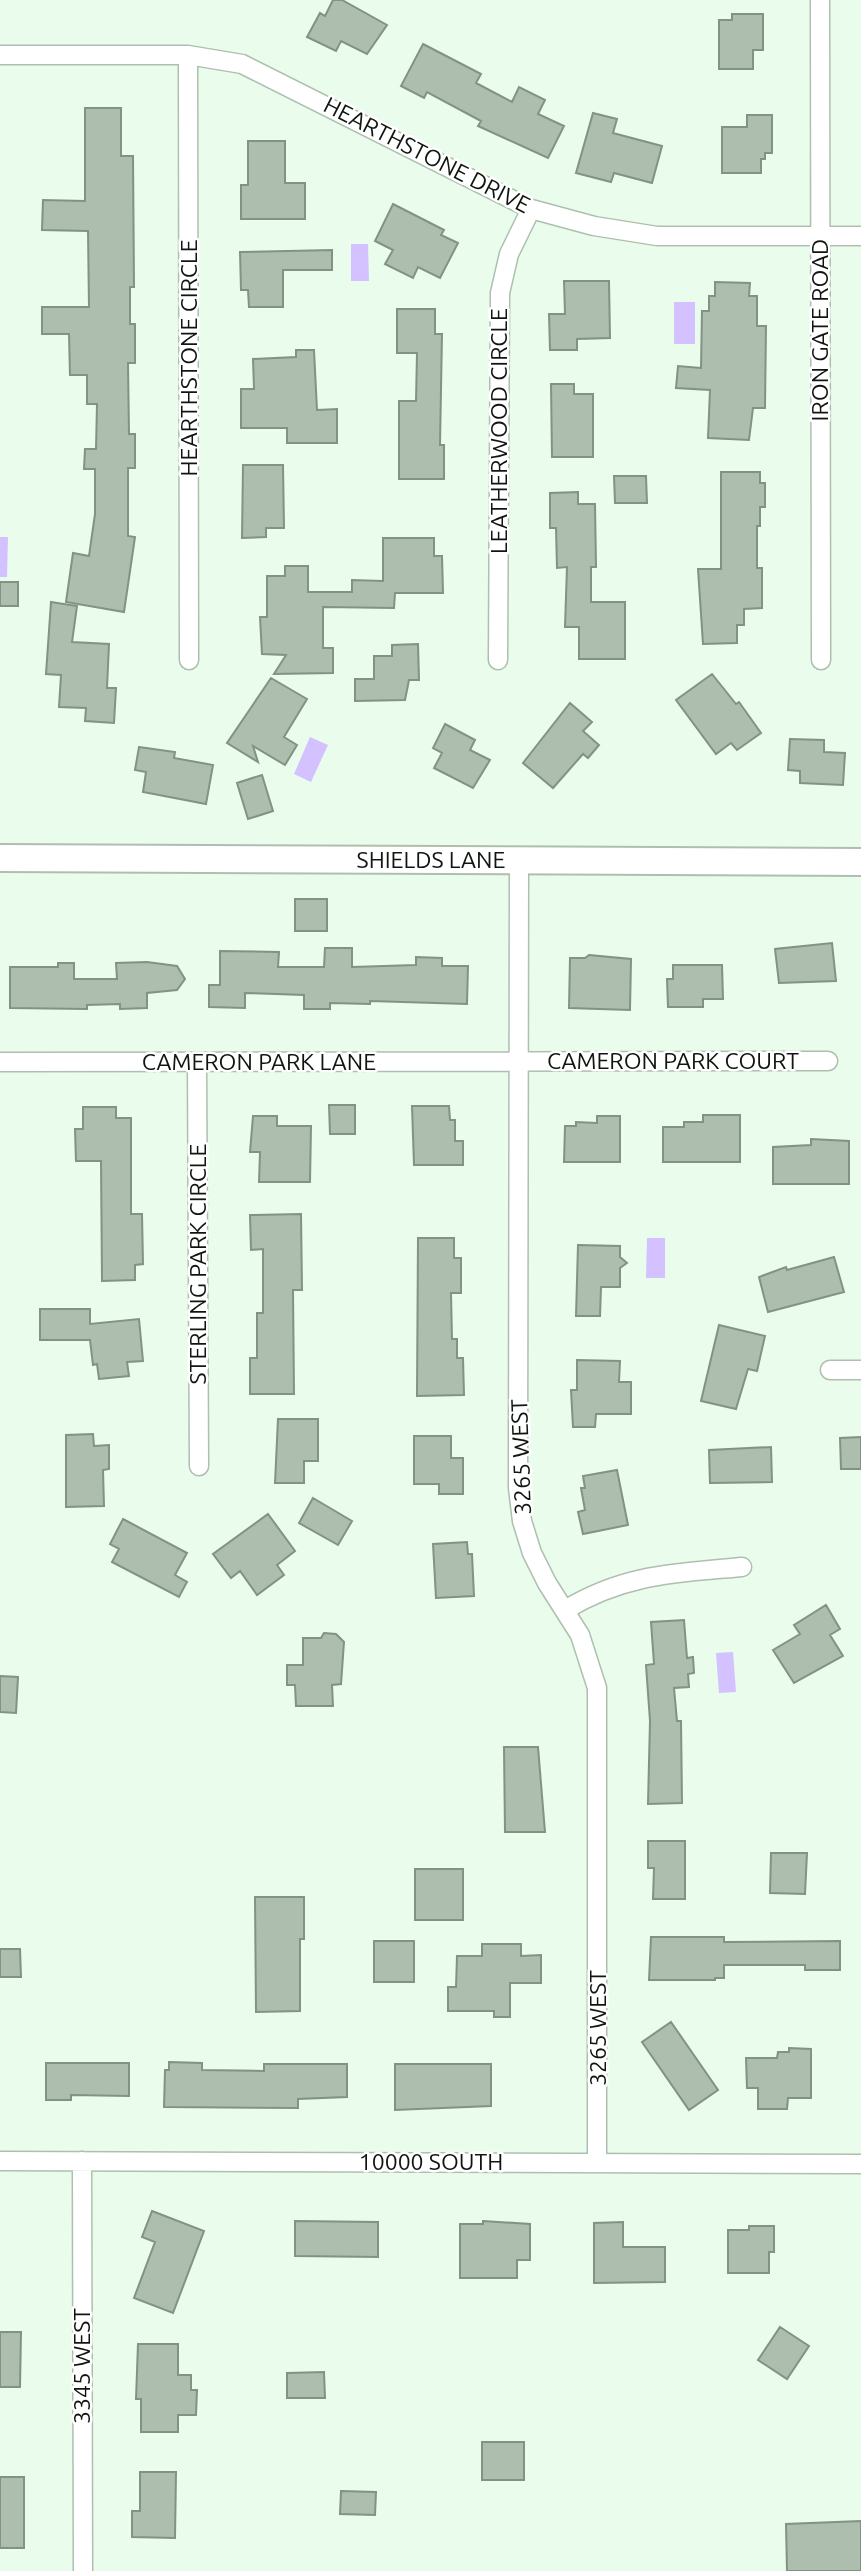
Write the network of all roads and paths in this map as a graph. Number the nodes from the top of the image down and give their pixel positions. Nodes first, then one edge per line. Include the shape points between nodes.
1 (820, 0) edge
2 (0, 55) edge
3 (188, 55) junction
4 (531, 209) junction
5 (820, 236) junction
6 (861, 236) edge
7 (189, 660) dead end
8 (498, 660) dead end
9 (821, 660) dead end
10 (0, 858) edge
11 (519, 860) junction
12 (861, 862) edge
13 (518, 1061) junction
14 (828, 1061) dead end
15 (0, 1062) edge
16 (197, 1062) junction
17 (830, 1370) dead end
18 (861, 1370) edge
19 (199, 1466) dead end
20 (742, 1567) dead end
21 (565, 1610) junction
22 (0, 2161) edge
23 (82, 2161) junction
24 (597, 2163) junction
25 (861, 2164) edge
26 (83, 2571) edge

1 - 5 street, IRON GATE ROAD
2 - 3 street, HEARTHSTONE DRIVE
3 - 4 street, HEARTHSTONE DRIVE via 223,59 263,73
3 - 7 street, HEARTHSTONE CIRCLE
4 - 5 street, HEARTHSTONE DRIVE via 657,236
4 - 8 street, LEATHERWOOD CIRCLE via 509,254 499,293
5 - 6 street, HEARTHSTONE DRIVE
5 - 9 street, IRON GATE ROAD
10 - 11 main road, SHIELDS LANE
11 - 12 main road, SHIELDS LANE
11 - 13 street, 3265 WEST
13 - 14 street, CAMERON PARK COURT
13 - 16 street, CAMERON PARK LANE
13 - 21 street, 3265 WEST via 518,1488 532,1553
15 - 16 street, CAMERON PARK LANE
16 - 19 street, STERLING PARK CIRCLE
17 - 18 street
20 - 21 street via 627,1580
21 - 24 street, 3265 WEST via 587,1652 597,1689
22 - 23 street, 10000 SOUTH
23 - 24 street, 10000 SOUTH
23 - 26 street, 3345 WEST
24 - 25 street, 10000 SOUTH

